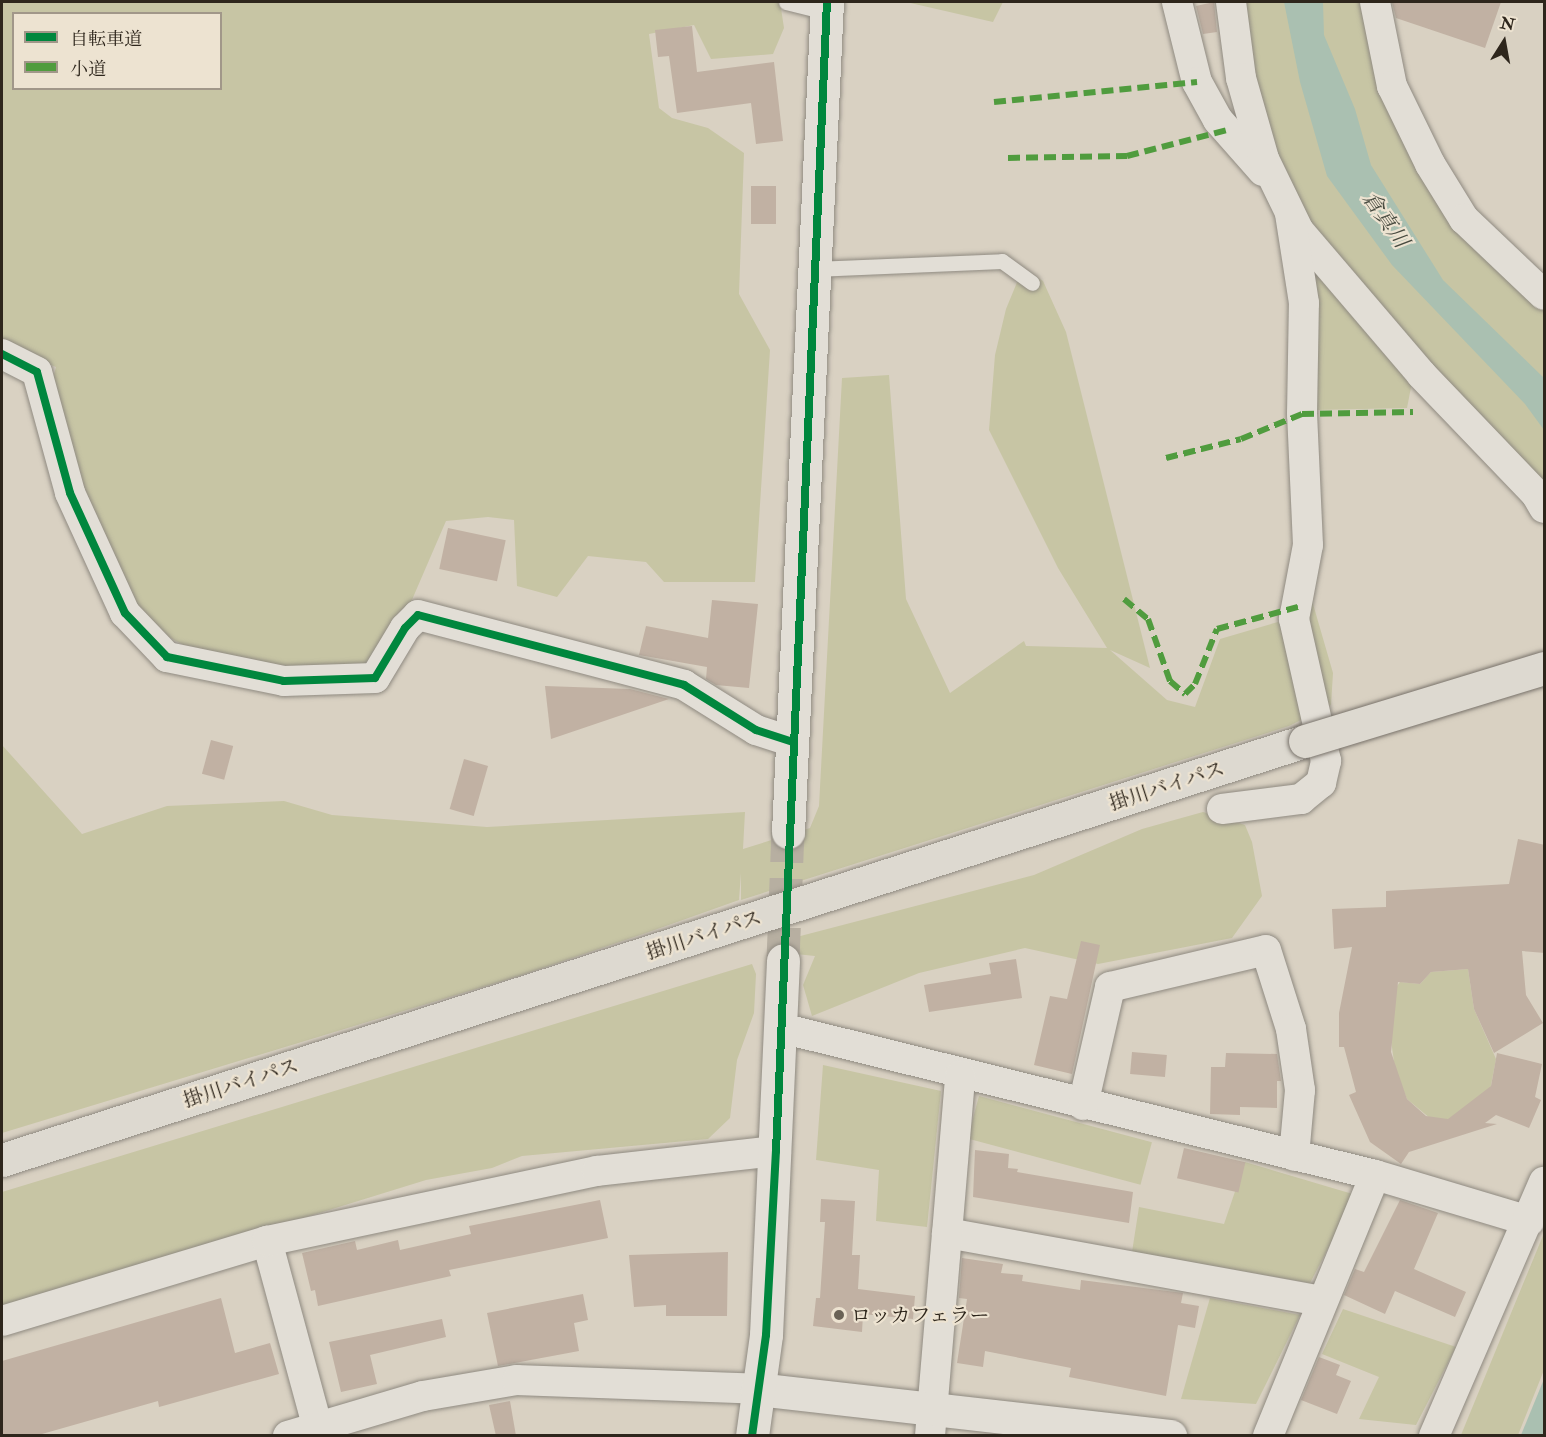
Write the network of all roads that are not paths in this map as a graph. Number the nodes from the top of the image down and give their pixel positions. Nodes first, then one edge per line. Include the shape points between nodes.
1 (786, 2) edge
2 (1177, 2) edge
3 (1231, 2) edge
4 (1375, 2) edge
5 (826, 7) edge
6 (1284, 201) junction
7 (814, 269) junction
8 (1032, 283) dead end
9 (1545, 295) edge
10 (2, 354) edge
11 (1545, 508) edge
12 (1545, 668) edge
13 (792, 742) junction
14 (1222, 809) dead end
15 (788, 832) tunnel mouth
16 (783, 960) tunnel mouth
17 (781, 1028) junction
18 (960, 1075) junction
19 (1083, 1105) junction
20 (776, 1151) junction
21 (1294, 1156) junction
22 (2, 1160) edge
23 (1375, 1175) junction
24 (1545, 1182) edge
25 (1529, 1221) junction
26 (947, 1233) junction
27 (267, 1241) junction
28 (1321, 1301) junction
29 (2, 1322) edge
30 (757, 1389) junction
31 (932, 1421) edge
32 (319, 1432) edge
33 (288, 1436) edge
34 (752, 1436) edge
35 (1170, 1436) edge
36 (1268, 1436) edge
37 (1434, 1436) edge

1 - 5 lane
2 - 6 street via 1197,82 1218,120
3 - 6 street via 1241,78 1264,159
4 - 9 street via 1392,86 1430,164 1464,219
5 - 7 street
6 - 11 street via 1299,231 1413,365
6 - 14 street via 1304,303 1302,414 1308,545 1294,619 1326,761 1321,783 1301,800
7 - 8 lane via 1002,261
7 - 13 street
10 - 13 street via 37,372 70,493 125,612 167,657 284,681 375,678 405,628 418,615 684,685 756,730
12 - 22 highway, 掛川バイパス, bridge via 1305,741
13 - 15 street
16 - 17 street
17 - 18 street
17 - 20 street
18 - 19 street
18 - 26 street
19 - 21 street
19 - 21 street via 1110,987 1266,950 1291,1029 1300,1090
20 - 27 street via 597,1171
20 - 30 street via 766,1335
21 - 23 street
23 - 25 street
23 - 28 street
24 - 25 street
25 - 37 street
26 - 28 street
26 - 31 street
27 - 29 street
27 - 32 street
28 - 36 street
30 - 31 street
30 - 32 street via 517,1380 423,1396
30 - 34 street
31 - 35 street
32 - 33 street

